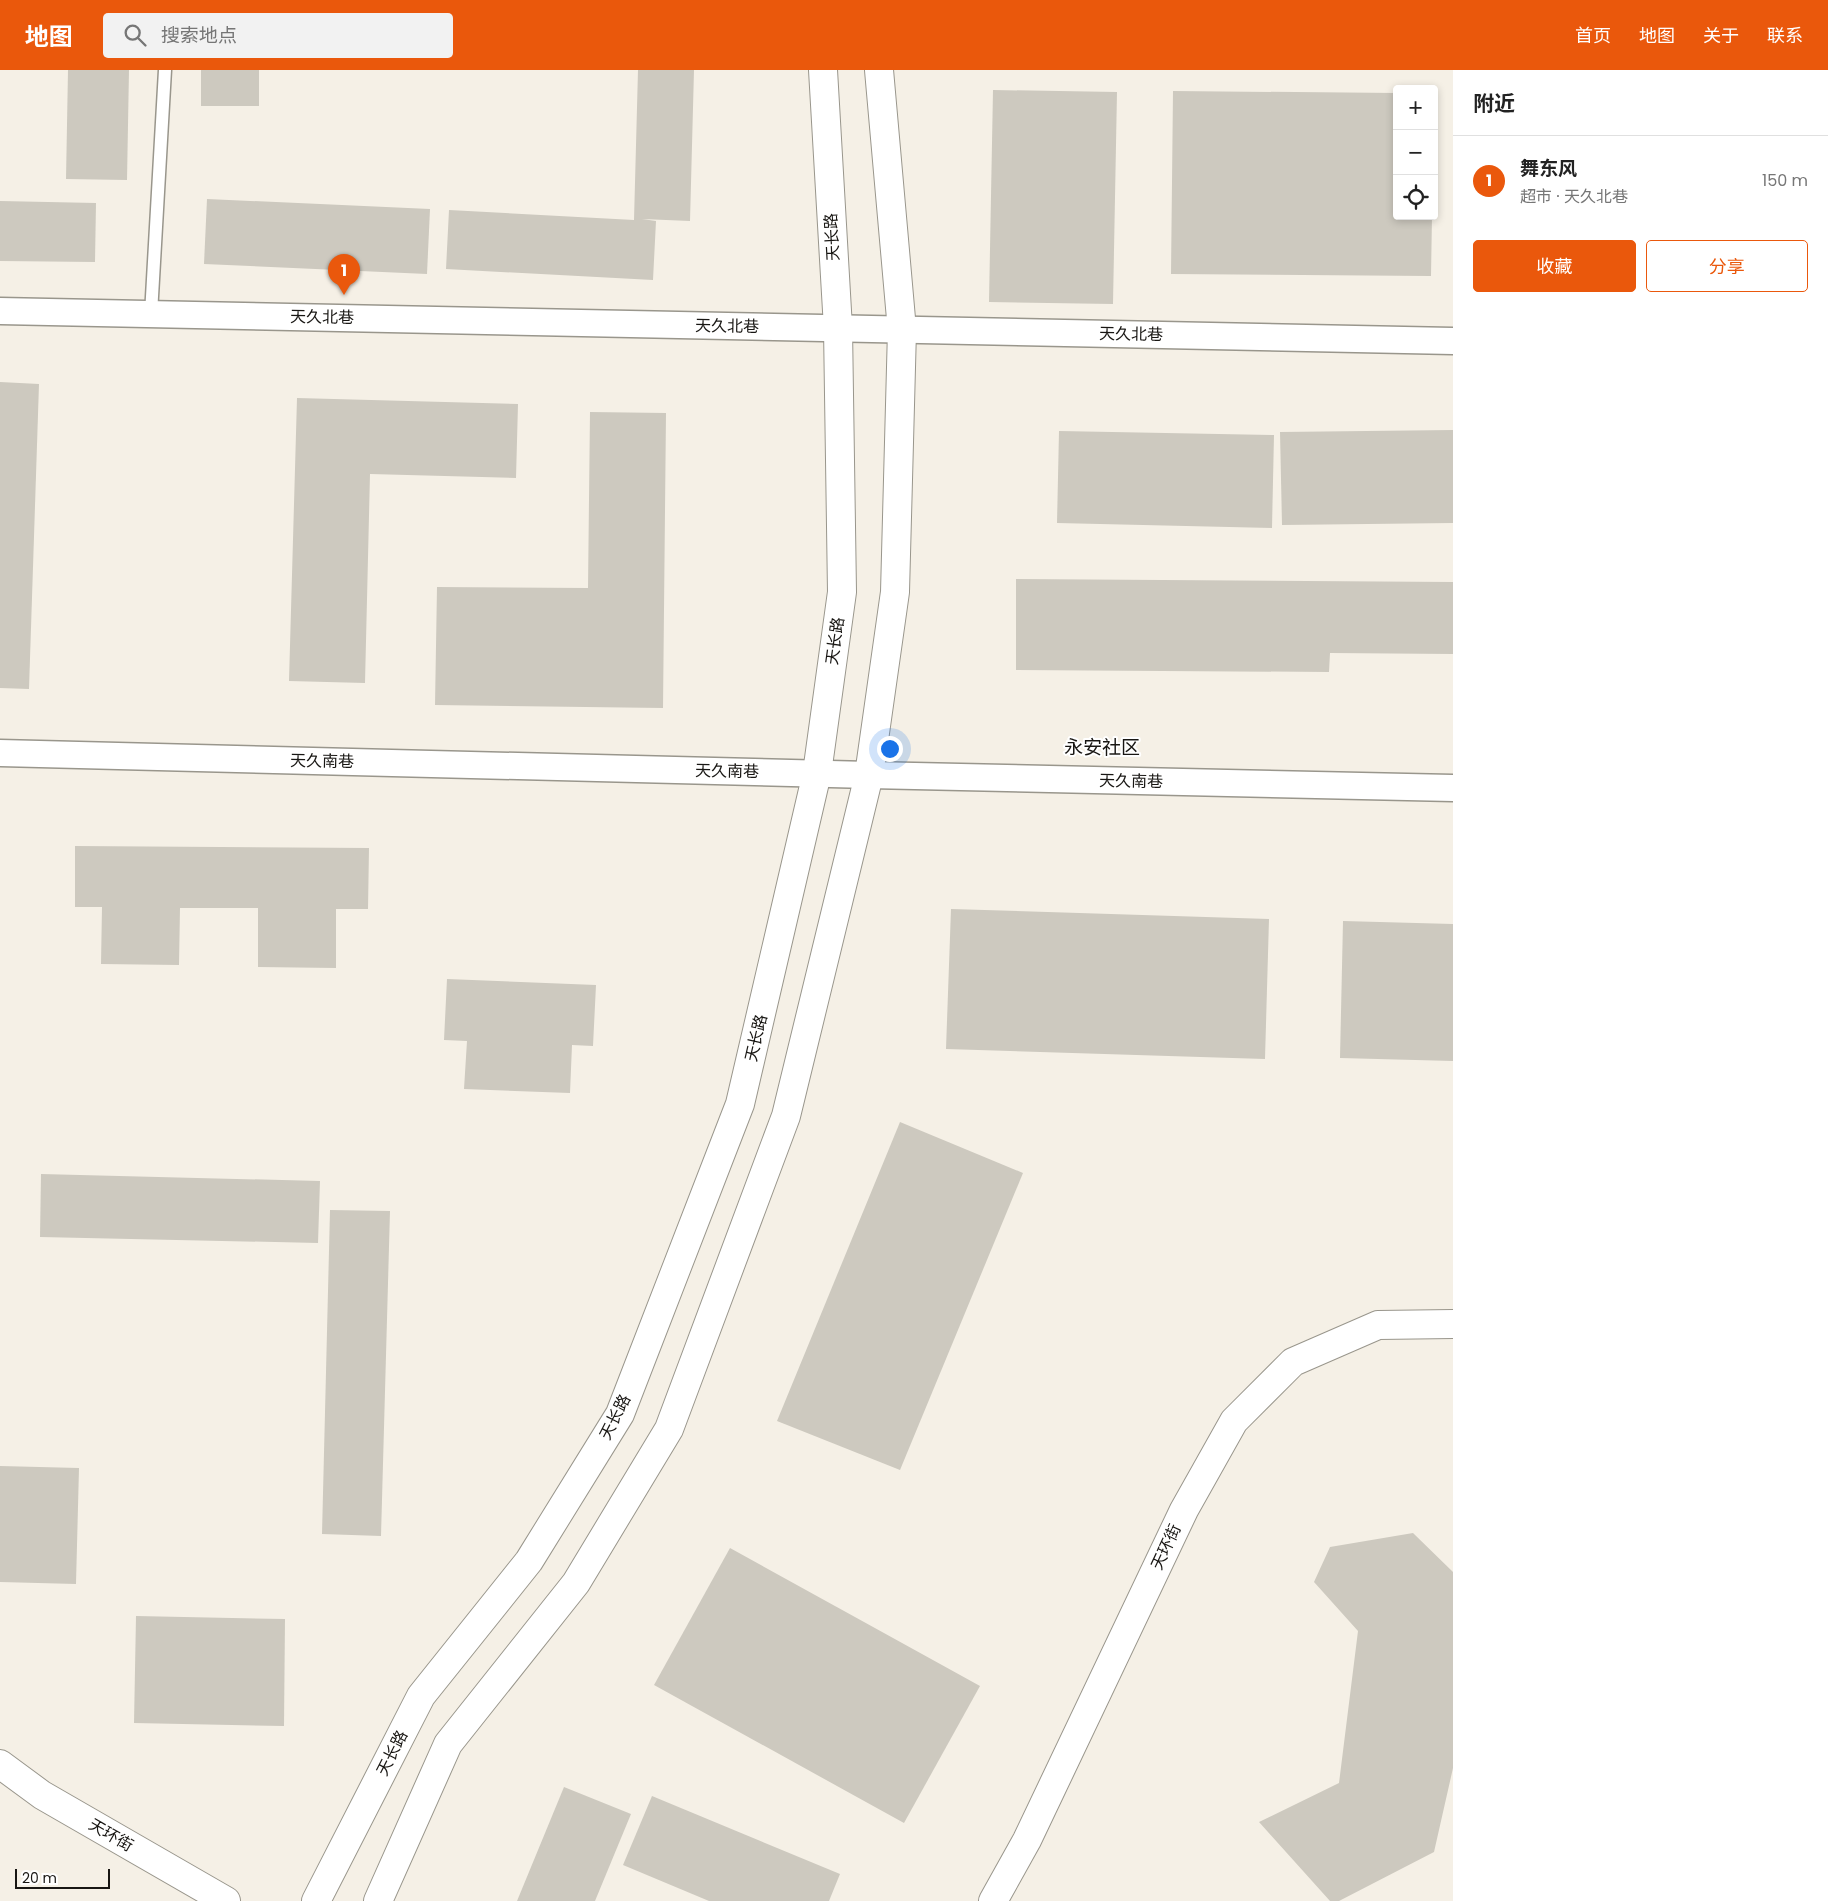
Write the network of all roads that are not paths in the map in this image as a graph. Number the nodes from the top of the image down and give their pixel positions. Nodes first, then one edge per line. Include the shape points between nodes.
1 (165, 70) edge
2 (822, 70) edge
3 (879, 70) edge
4 (0, 311) edge
5 (151, 314) junction
6 (838, 328) junction
7 (902, 330) junction
8 (1453, 341) edge
9 (0, 753) edge
10 (816, 773) junction
11 (869, 776) junction
12 (1453, 788) edge
13 (1453, 1324) edge
14 (0, 1764) edge
15 (226, 1901) edge
16 (316, 1901) edge
17 (378, 1901) edge
18 (993, 1901) edge

1 - 5 lane
2 - 6 street, 天长路
3 - 7 street
4 - 5 street, 天久北巷
5 - 6 street, 天久北巷
6 - 7 street, 天久北巷
6 - 10 street, 天长路 via 842,592
7 - 8 street, 天久北巷
7 - 11 street via 895,592
9 - 10 street, 天久南巷
10 - 11 street, 天久南巷
10 - 16 street, 天长路 via 740,1104 620,1414 529,1561 421,1696
11 - 12 street, 天久南巷
11 - 17 street via 786,1116 669,1429 576,1583 448,1744
13 - 18 street, 天环街 via 1378,1326 1293,1362 1234,1421 1184,1510 1028,1840
14 - 15 street, 天环街 via 42,1795

